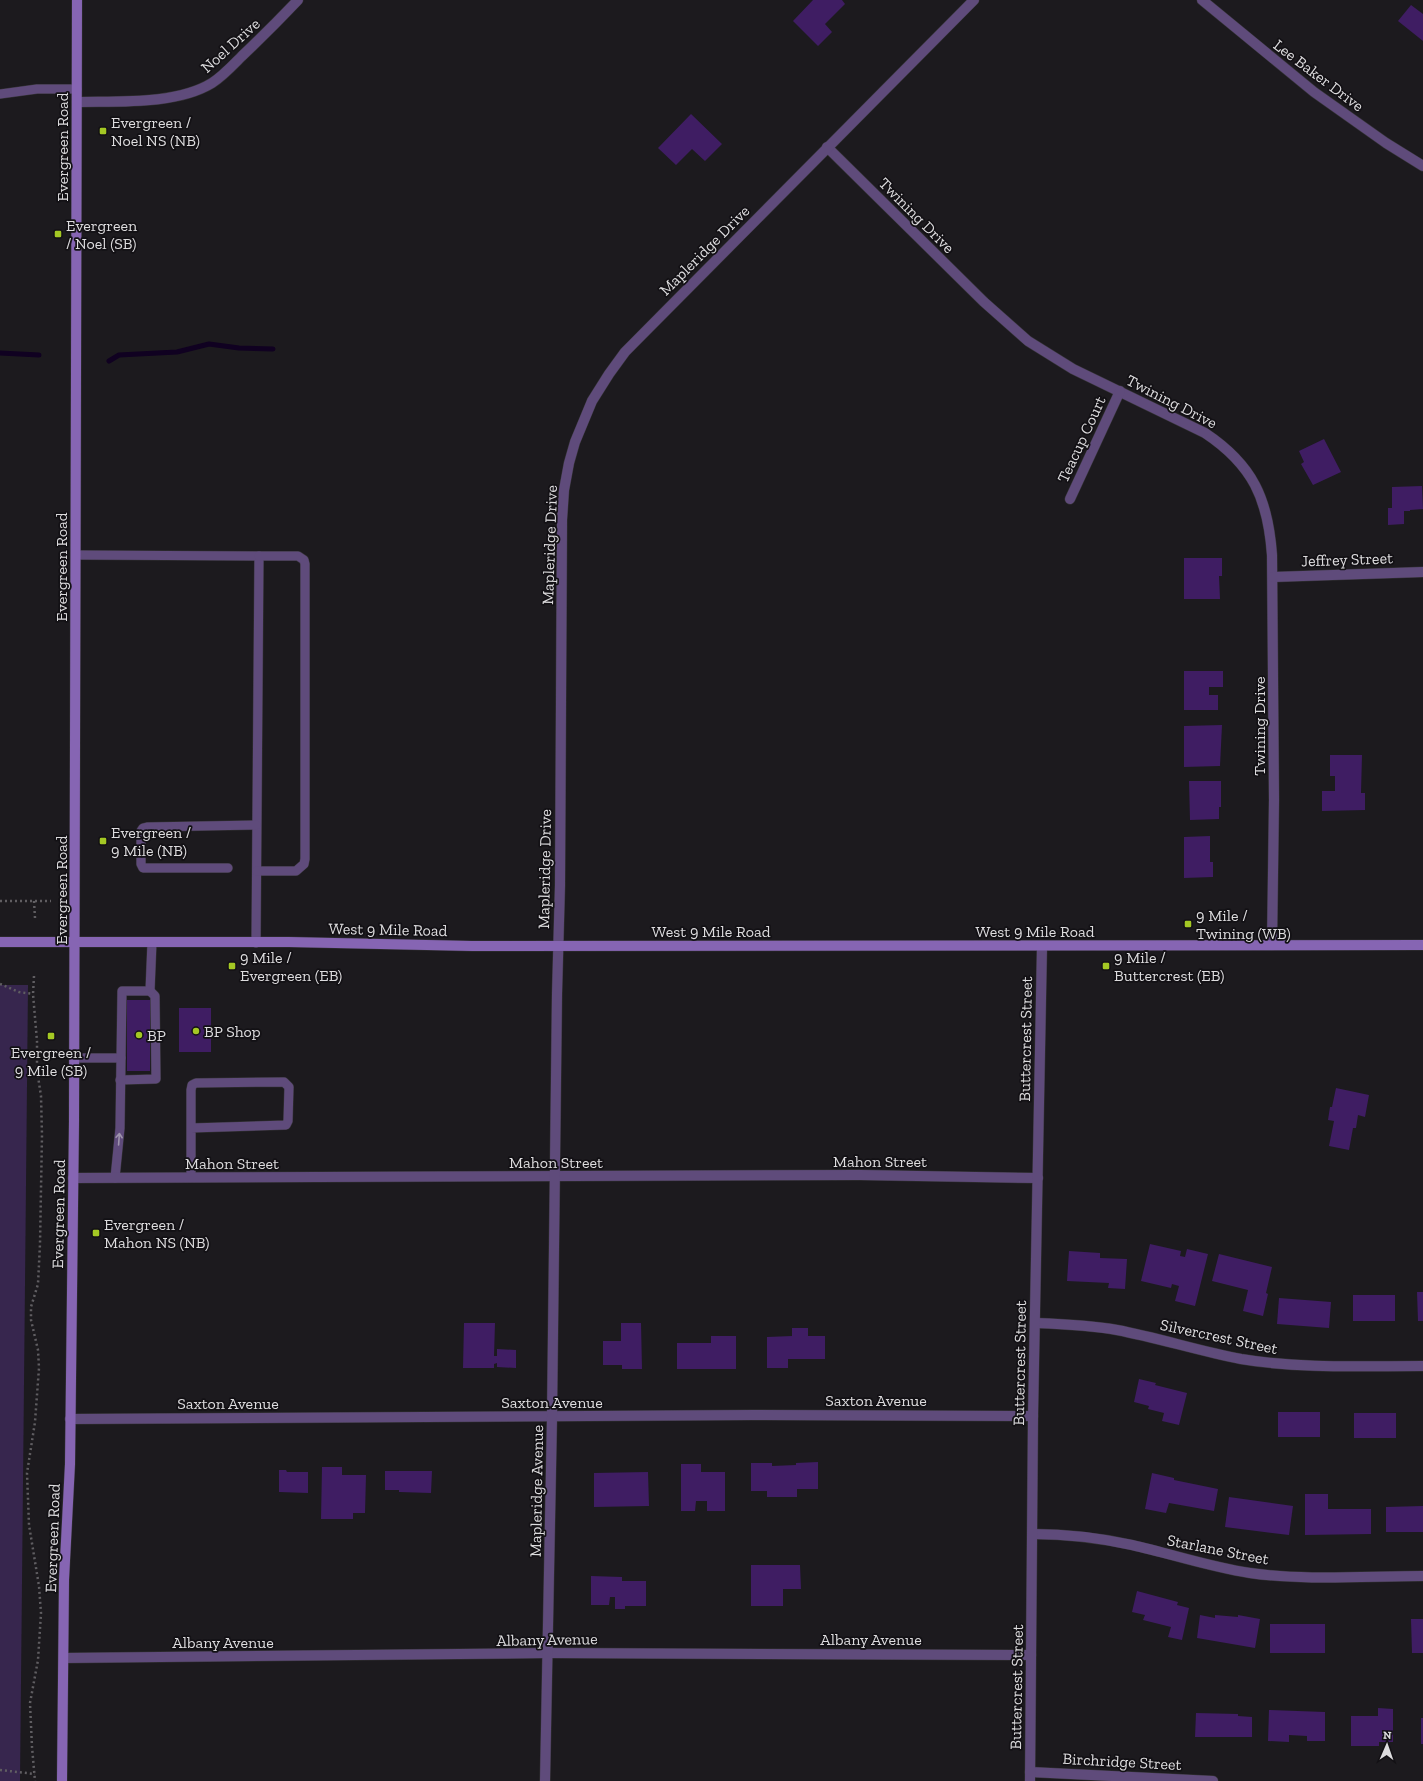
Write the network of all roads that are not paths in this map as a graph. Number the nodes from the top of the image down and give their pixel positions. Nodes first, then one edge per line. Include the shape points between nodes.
1 (77, 0) edge
2 (298, 0) edge
3 (974, 0) edge
4 (1202, 0) edge
5 (77, 89) junction
6 (0, 94) edge
7 (77, 102) junction
8 (827, 147) junction
9 (1423, 166) edge
10 (1120, 391) junction
11 (1070, 499) dead end
12 (76, 555) junction
13 (259, 556) junction
14 (1423, 572) edge
15 (1273, 577) junction
16 (256, 825) junction
17 (228, 868) dead end
18 (257, 871) junction
19 (0, 942) edge
20 (75, 942) junction
21 (152, 942) junction
22 (256, 943) junction
23 (1272, 945) junction
24 (1423, 945) edge
25 (558, 946) junction
26 (1042, 946) junction
27 (150, 992) junction
28 (74, 1058) junction
29 (121, 1058) junction
30 (120, 1080) junction
31 (191, 1128) junction
32 (554, 1177) junction
33 (73, 1178) junction
34 (115, 1178) junction
35 (191, 1178) junction
36 (1038, 1178) junction
37 (1035, 1323) junction
38 (1423, 1366) edge
39 (1033, 1416) junction
40 (552, 1417) junction
41 (70, 1419) junction
42 (1033, 1534) junction
43 (1423, 1576) edge
44 (547, 1653) junction
45 (1031, 1655) junction
46 (64, 1658) junction
47 (1030, 1776) edge
48 (62, 1781) edge
49 (545, 1781) edge
50 (1213, 1781) edge

1 - 5 main road, Evergreen Road
2 - 7 street, Noel Drive via 228,70 202,88 169,97
3 - 8 street, Mapleridge Drive
4 - 9 street, Lee Baker Drive via 1314,92
5 - 6 lane via 37,89
5 - 7 main road, Evergreen Road
7 - 12 main road, Evergreen Road
8 - 10 street, Twining Drive via 1028,341 1054,358
8 - 25 street, Mapleridge Drive via 625,352 592,401 575,442 564,490 562,527
10 - 11 street, Teacup Court
10 - 15 street, Twining Drive via 1205,433 1242,465 1258,490 1268,515
12 - 13 lane
12 - 20 main road, Evergreen Road
13 - 16 lane
13 - 18 lane via 298,556 305,564 305,859 304,864 296,871
14 - 15 street, Jeffrey Street
15 - 23 street, Twining Drive
16 - 17 lane via 147,827 141,831 143,868
16 - 18 lane
18 - 22 lane
19 - 20 main road, West 9 Mile Road
20 - 21 main road, West 9 Mile Road
20 - 28 main road, Evergreen Road
21 - 22 main road, West 9 Mile Road
21 - 27 lane
22 - 25 main road, West 9 Mile Road
23 - 24 main road, West 9 Mile Road
23 - 26 main road, West 9 Mile Road
25 - 26 main road, West 9 Mile Road
25 - 32 street, Mapleridge Drive
26 - 36 street, Buttercrest Street
27 - 29 lane via 122,991
27 - 30 lane via 155,996 156,1079
28 - 29 lane
28 - 33 main road, Evergreen Road
29 - 30 lane
34 -> 30 lane via 120,1128
31 - 31 lane via 191,1090 192,1085 196,1083 284,1082 289,1087 286,1125
31 - 35 lane
32 - 35 street, Mahon Street
32 - 36 street, Mahon Street via 868,1175
32 - 40 street, Mapleridge Avenue
33 - 34 street, Mahon Street
33 - 41 main road, Evergreen Road
34 - 35 street, Mahon Street
36 - 37 street, Buttercrest Street
37 - 38 street, Silvercrest Street via 1115,1330 1234,1357 1277,1363
37 - 39 street, Buttercrest Street
39 - 40 street, Saxton Avenue
39 - 42 street, Buttercrest Street
40 - 41 street, Saxton Avenue
40 - 44 street, Mapleridge Avenue
41 - 46 main road, Evergreen Road
42 - 43 street, Starlane Street via 1110,1541 1215,1567 1279,1576
42 - 45 street, Buttercrest Street
44 - 45 street, Albany Avenue
44 - 46 street, Albany Avenue
44 - 49 street, Mapleridge Avenue
45 - 47 street, Buttercrest Street
46 - 48 main road, Evergreen Road
47 - 50 street, Birchridge Street

